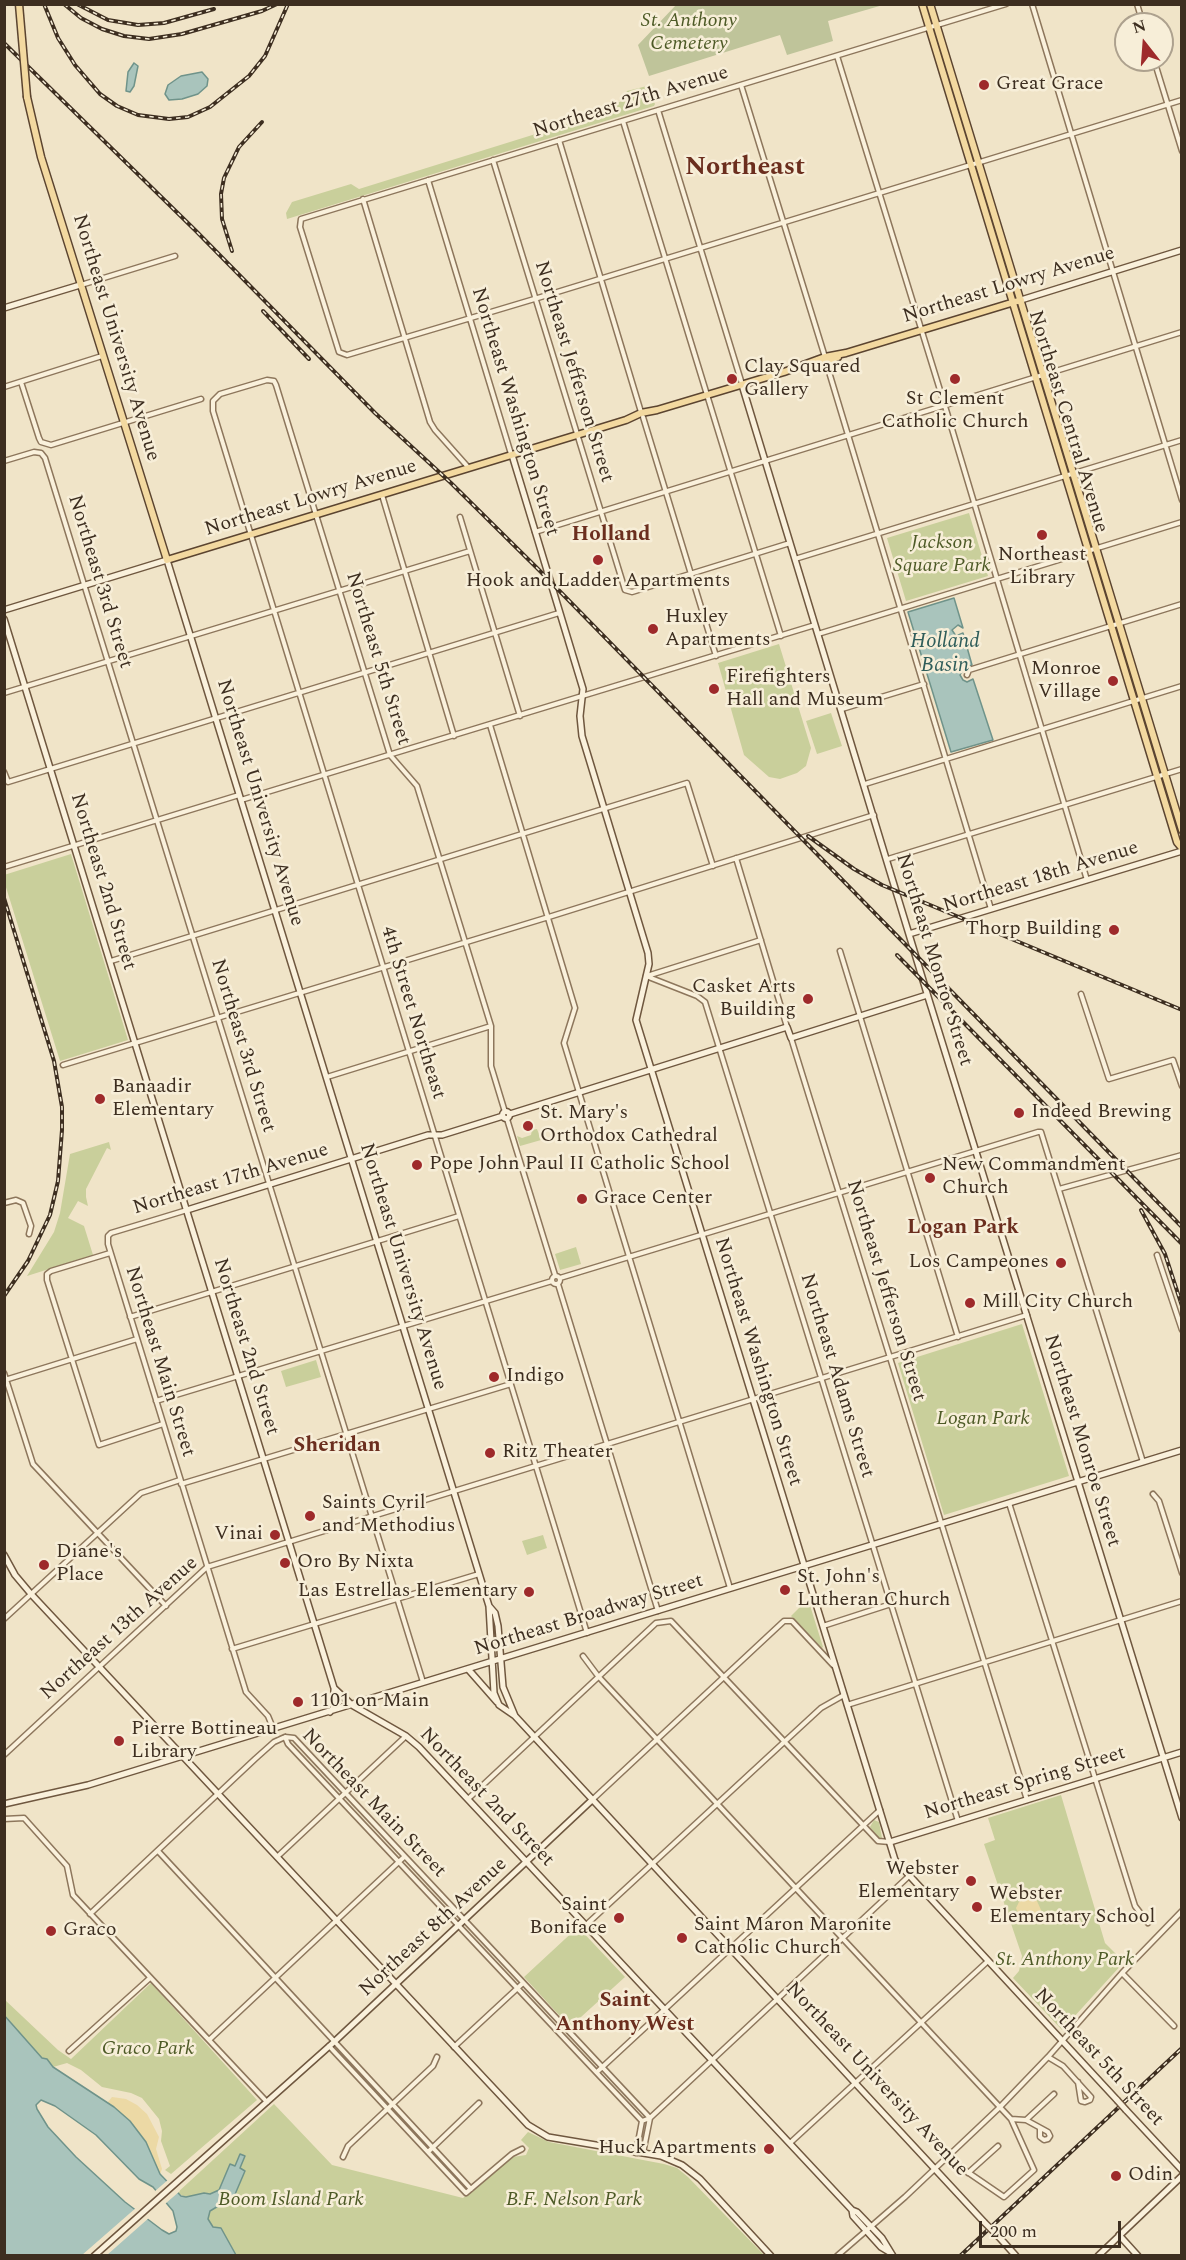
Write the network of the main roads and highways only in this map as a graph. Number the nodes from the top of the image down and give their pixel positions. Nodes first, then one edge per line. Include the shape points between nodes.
1 (19, 4) edge
2 (922, 4) edge
3 (930, 4) edge
4 (1021, 300) junction
5 (1013, 303) junction
6 (1040, 376) junction
7 (167, 560) joint
8 (1138, 700) junction
9 (1182, 830) edge
10 (1182, 849) edge

1 - 7 main road, Northeast University Avenue, bridge via 27,97 37,144
2 - 5 main road, Northeast Central Avenue
3 - 4 main road, Northeast Central Avenue
4 - 5 main road, Northeast Lowry Avenue
4 - 6 main road, Northeast Central Avenue
5 - 6 main road, Northeast Central Avenue
5 - 7 main road, Northeast Lowry Avenue
6 - 8 main road, Northeast Central Avenue
8 - 9 main road, Northeast Central Avenue
8 - 10 main road, Northeast Central Avenue via 1157,776

